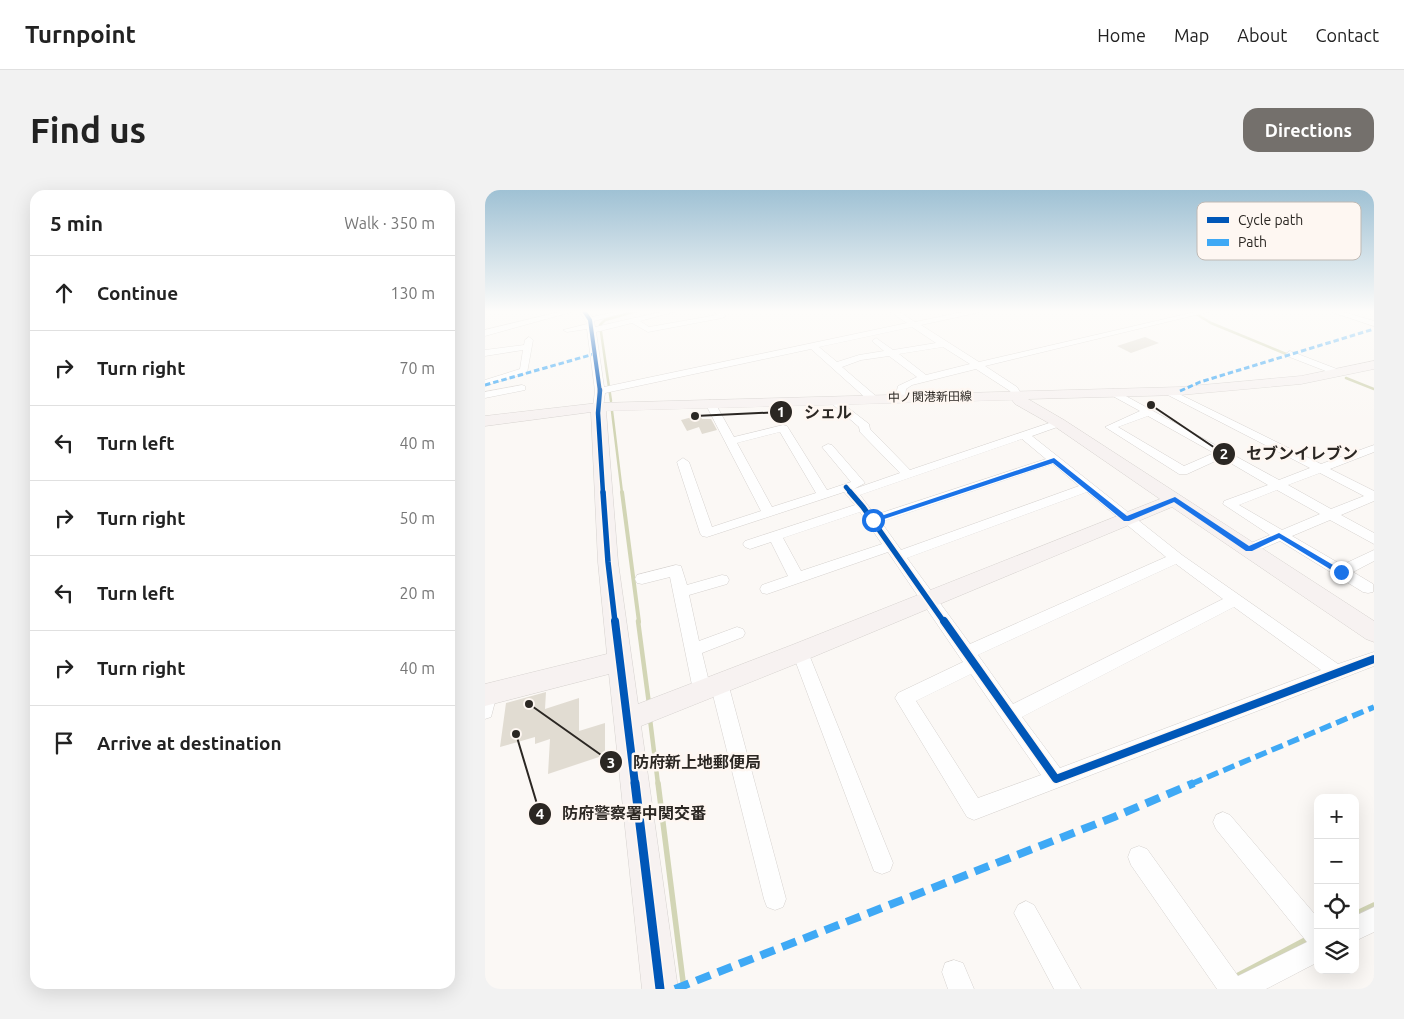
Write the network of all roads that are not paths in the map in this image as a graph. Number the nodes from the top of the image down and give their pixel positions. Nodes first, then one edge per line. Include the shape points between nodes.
1 (592, 348) edge
2 (799, 348) edge
3 (816, 348) edge
4 (885, 348) edge
5 (922, 348) edge
6 (952, 348) edge
7 (1046, 348) edge
8 (527, 352) junction
9 (485, 353) edge
10 (892, 354) junction
11 (1290, 354) dead end
12 (485, 362) edge
13 (978, 365) junction
14 (1374, 365) edge
15 (835, 366) junction
16 (485, 372) edge
17 (1339, 373) junction
18 (925, 378) junction
19 (485, 383) edge
20 (522, 388) dead end
21 (1167, 391) junction
22 (1113, 392) junction
23 (485, 395) edge
24 (1017, 395) junction
25 (873, 398) junction
26 (900, 398) junction
27 (599, 399) junction
28 (833, 400) junction
29 (710, 402) junction
30 (1148, 412) junction
31 (485, 421) edge
32 (1059, 423) junction
33 (1025, 436) junction
34 (730, 441) junction
35 (828, 447) dead end
36 (1374, 448) edge
37 (1222, 454) junction
38 (1054, 460) junction
39 (683, 462) dead end
40 (1319, 468) junction
41 (908, 475) junction
42 (1276, 484) junction
43 (1087, 487) junction
44 (849, 490) junction
45 (823, 494) junction
46 (1374, 496) edge
47 (1175, 500) junction
48 (863, 507) junction
49 (768, 512) junction
50 (1329, 514) junction
51 (1127, 519) junction
52 (873, 520) junction
53 (1279, 535) junction
54 (775, 536) junction
55 (1374, 539) edge
56 (750, 544) dead end
57 (1249, 549) junction
58 (894, 551) junction
59 (1374, 555) edge
60 (1177, 558) junction
61 (1341, 572) junction
62 (797, 578) junction
63 (642, 579) dead end
64 (723, 580) dead end
65 (1368, 588) dead end
66 (767, 589) dead end
67 (680, 592) junction
68 (927, 600) junction
69 (1235, 600) junction
70 (737, 633) dead end
71 (1374, 633) edge
72 (693, 650) junction
73 (799, 652) junction
74 (971, 658) junction
75 (1374, 659) edge
76 (620, 660) junction
77 (1336, 672) junction
78 (711, 687) junction
79 (486, 700) edge
80 (1011, 714) junction
81 (626, 720) junction
82 (1056, 779) junction
83 (1223, 822) dead end
84 (1139, 857) dead end
85 (882, 863) dead end
86 (775, 899) dead end
87 (1026, 913) dead end
88 (1374, 919) edge
89 (1359, 927) edge
90 (1314, 932) edge
91 (1314, 951) edge
92 (660, 989) edge
93 (1068, 989) edge
94 (1232, 989) edge
95 (1240, 989) edge

1 - 27 street
2 - 27 street
3 - 15 street
4 - 10 street
5 - 10 street
6 - 13 street
7 - 13 street
8 - 9 street
8 - 12 street
8 - 16 street
8 - 19 street via 524,371
10 - 15 street via 859,358
10 - 18 street
11 - 17 street
13 - 18 street
13 - 24 street via 1014,389
14 - 17 street, 中ノ関港新田線
15 - 25 street
17 - 21 street, 中ノ関港新田線 via 1253,385
18 - 26 street via 901,388
20 - 23 street
21 - 22 street, 中ノ関港新田線
21 - 40 street
22 - 24 street, 中ノ関港新田線
22 - 30 street
24 - 26 street, 中ノ関港新田線
24 - 32 street via 1019,401
25 - 26 street, 中ノ関港新田線
25 - 28 street, 中ノ関港新田線
27 - 29 street, 中ノ関港新田線
27 - 31 street, 中ノ関港新田線
27 - 76 street via 608,562
28 - 29 street, 中ノ関港新田線
28 - 41 street via 865,426 864,430
29 - 34 street
30 - 37 street
30 - 37 street via 1110,427 1183,472
32 - 33 street
32 - 47 street
33 - 38 street
33 - 41 street
34 - 45 street via 783,428
34 - 49 street
35 - 44 street via 859,483
36 - 40 street
37 - 42 street
38 - 43 street
38 - 52 street
39 - 49 street via 707,532
40 - 42 street
40 - 46 street
41 - 44 street
42 - 50 street
42 - 53 street via 1229,504
43 - 51 street
43 - 58 street
44 - 45 street
44 - 48 street
45 - 49 street
46 - 50 street
47 - 51 street
47 - 57 street
48 - 52 street
48 - 54 street
50 - 53 street
50 - 55 street
51 - 60 street
51 - 68 street
52 - 58 street
53 - 57 street
53 - 61 street
54 - 56 street
54 - 62 street
57 - 71 street
58 - 62 street
58 - 68 street
59 - 61 street
60 - 69 street
60 - 74 street
61 - 65 street
62 - 66 street
63 - 67 street via 675,570
64 - 67 street
67 - 72 street
68 - 73 street
68 - 74 street
69 - 77 street
69 - 80 street
70 - 72 street
72 - 78 street
73 - 78 street
73 - 85 street
74 - 80 street
74 - 82 street via 904,698 974,810
75 - 77 street
76 - 79 street
76 - 81 street
77 - 82 street
78 - 81 street
78 - 86 street
80 - 82 street
81 - 92 street
83 - 90 street
84 - 94 street
87 - 93 street
88 - 89 street
91 - 95 street

